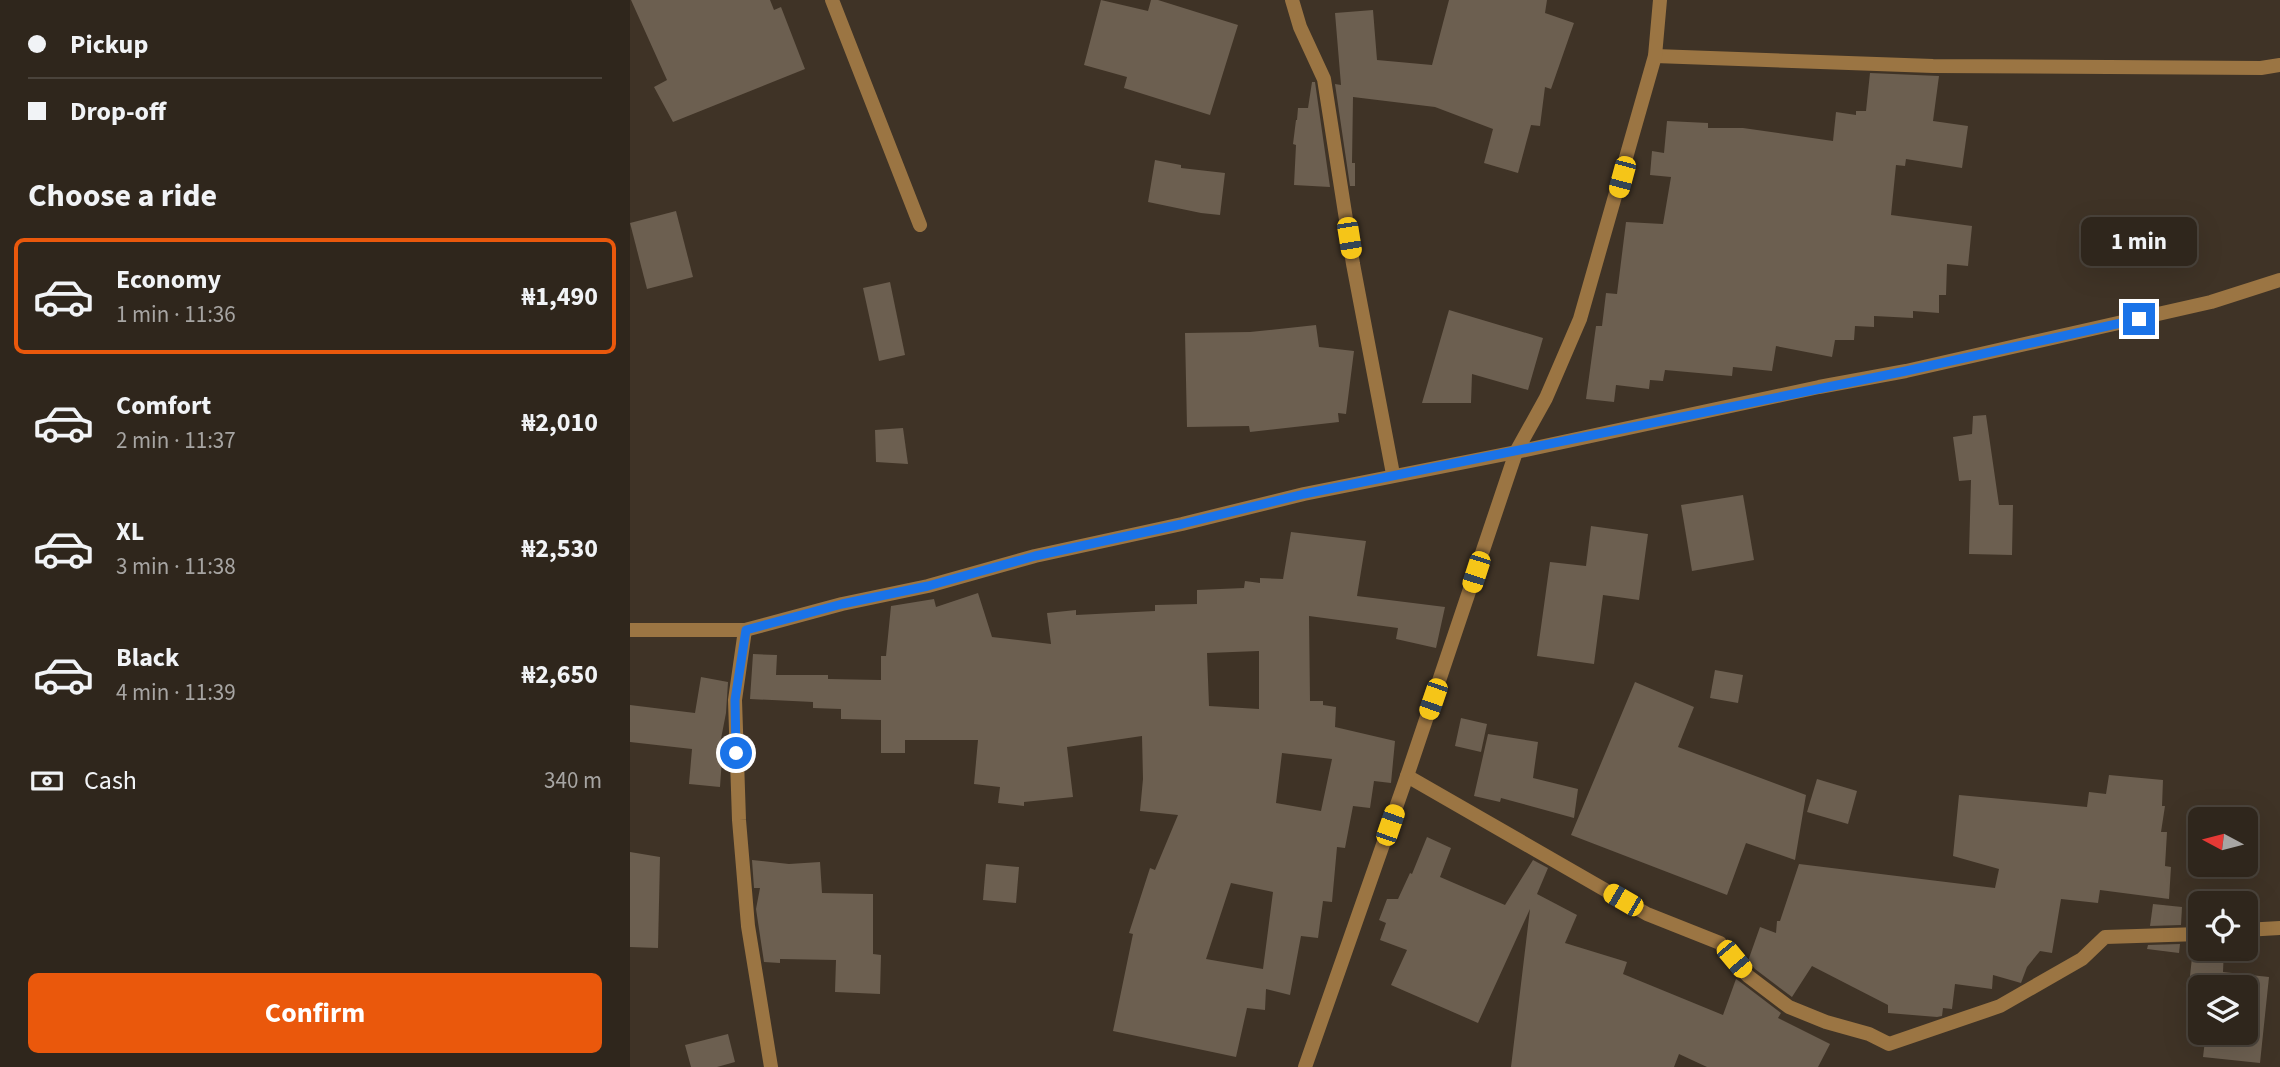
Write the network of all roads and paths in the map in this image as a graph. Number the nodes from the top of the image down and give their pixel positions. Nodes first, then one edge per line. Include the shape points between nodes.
1 (832, 0) edge
2 (1292, 0) edge
3 (1660, 0) edge
4 (1655, 56) junction
5 (2280, 65) edge
6 (920, 225) dead end
7 (2280, 280) edge
8 (1516, 452) junction
9 (1393, 474) junction
10 (630, 630) edge
11 (746, 630) junction
12 (1407, 776) junction
13 (2280, 928) edge
14 (2258, 929) edge
15 (2188, 934) edge
16 (771, 1067) edge
17 (1305, 1067) edge

1 - 6 street
2 - 9 street via 1324,79
3 - 4 street
4 - 5 street via 2094,68
4 - 8 street via 1580,320
7 - 8 street via 2211,302 2091,330
8 - 9 street
8 - 12 street
9 - 11 street via 1035,556
10 - 11 street
11 - 16 street via 735,700 739,820 748,926
12 - 15 street via 1647,914 1720,943 1748,976 1790,1007 1889,1045 2000,1006 2082,960 2105,937
12 - 17 street
13 - 14 street

